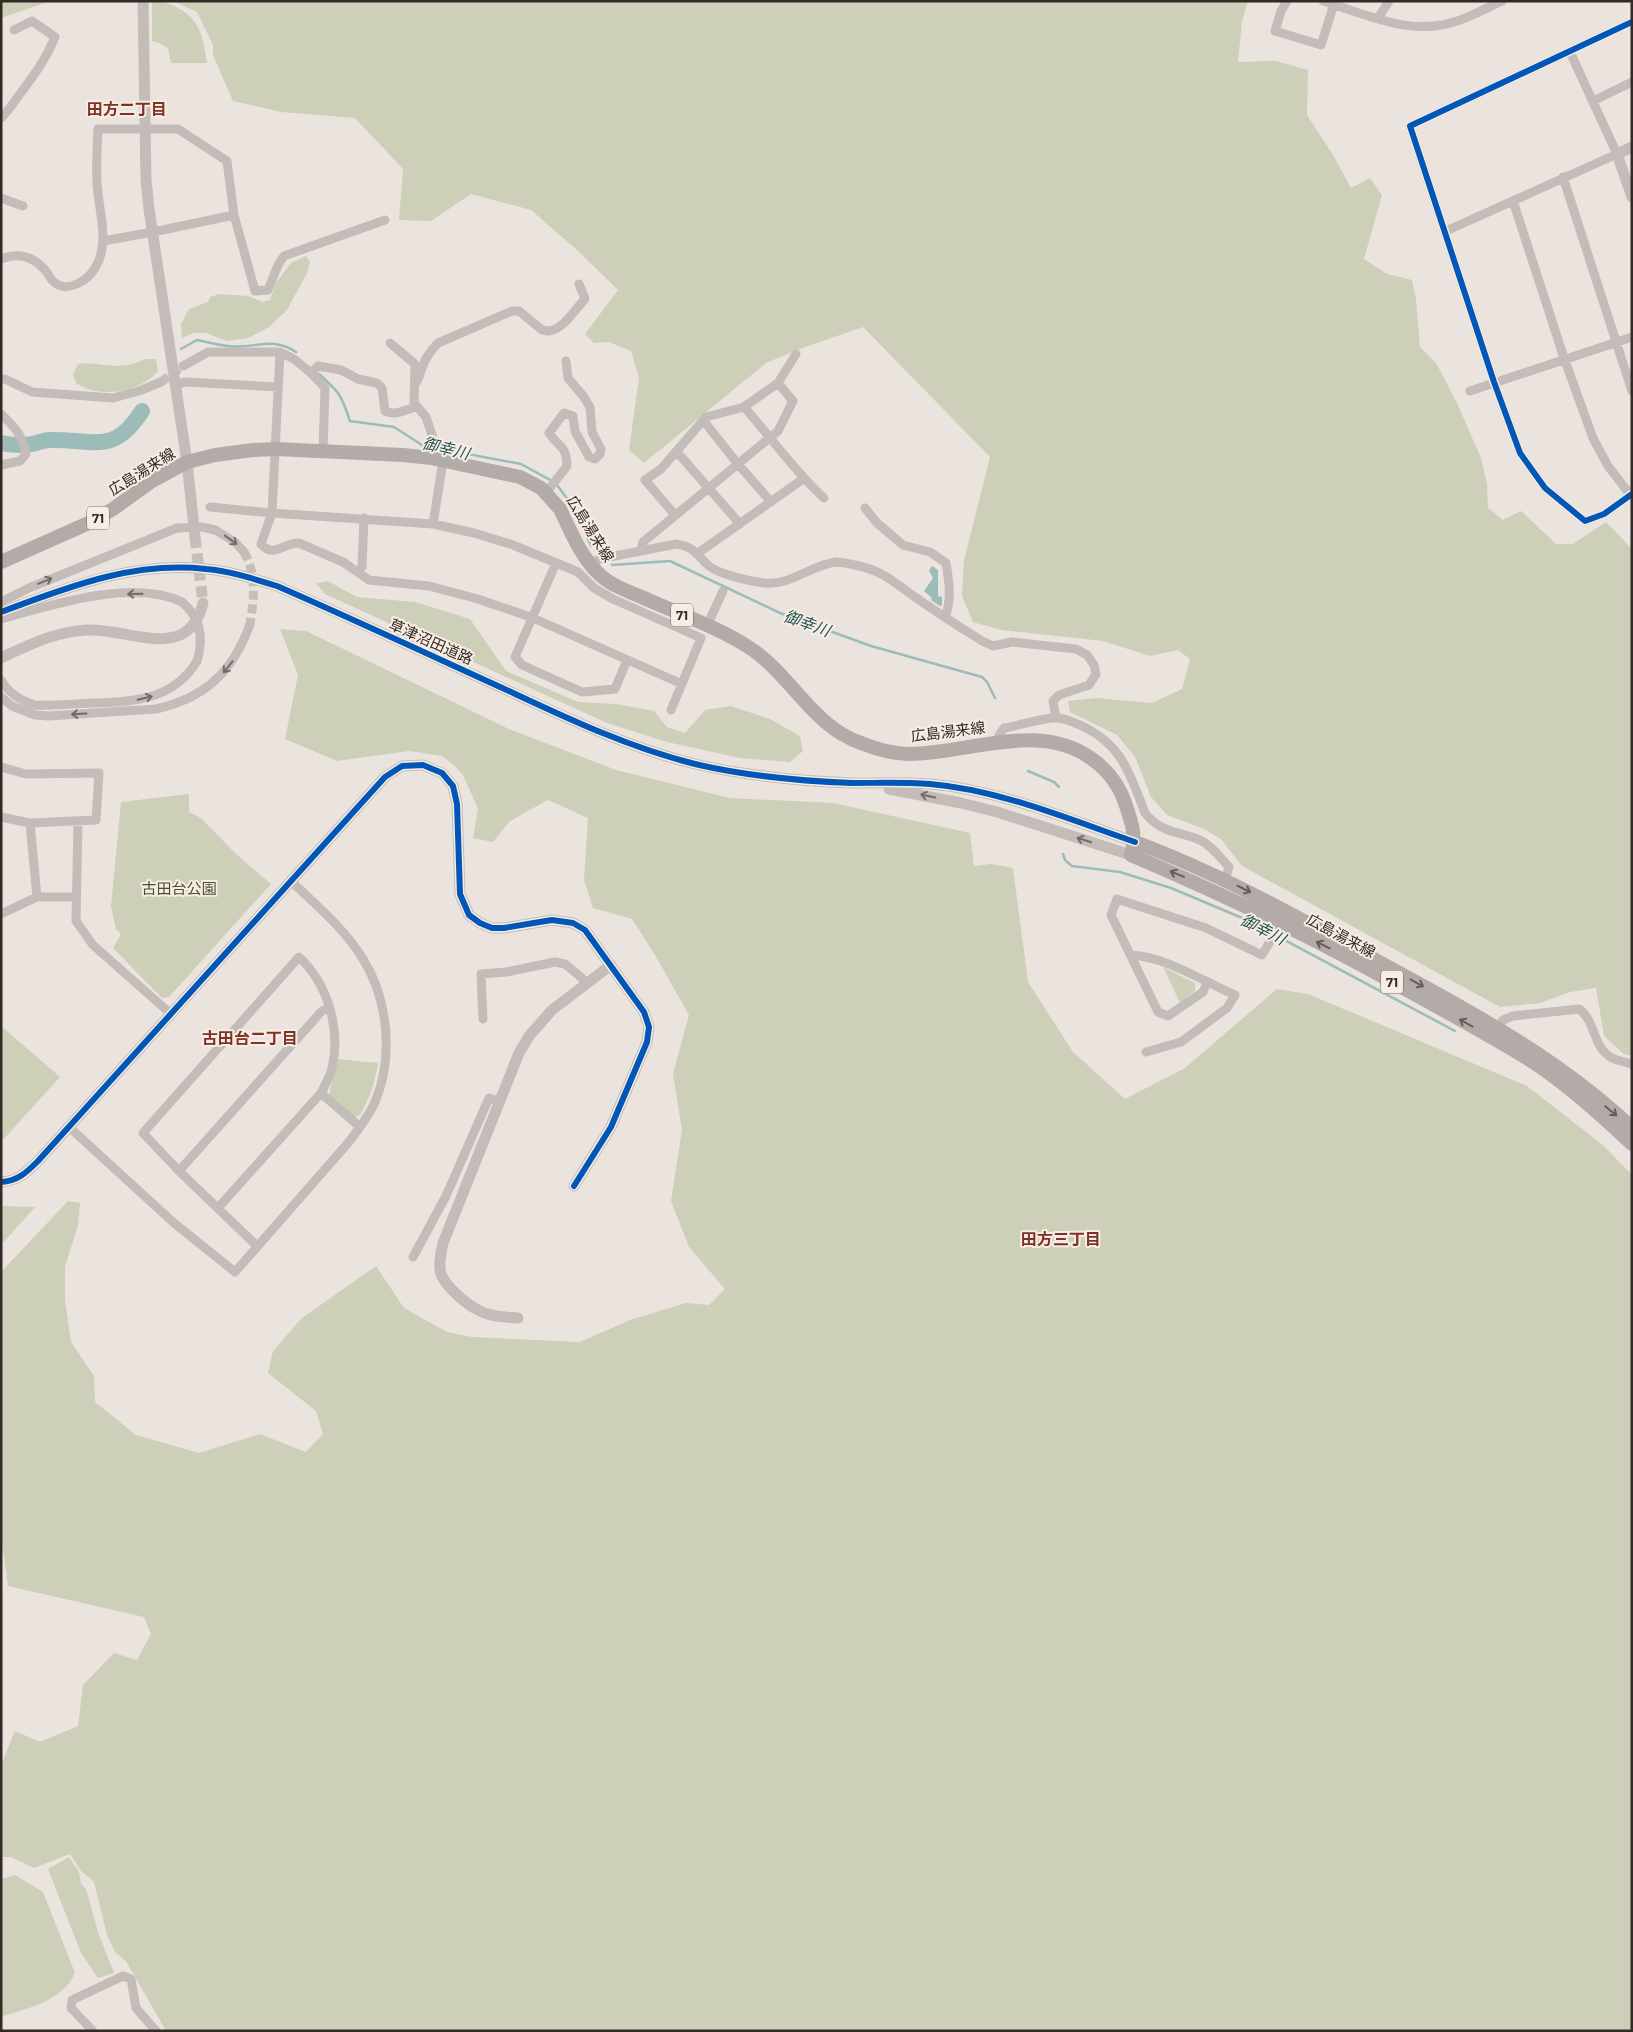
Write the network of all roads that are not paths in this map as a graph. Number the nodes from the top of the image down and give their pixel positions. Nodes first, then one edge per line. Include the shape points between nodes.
1 (143, 1) edge
2 (1287, 1) edge
3 (1323, 1) edge
4 (1389, 1) edge
5 (1502, 1) edge
6 (1334, 3) edge
7 (1378, 18) junction
8 (1632, 22) edge
9 (14, 30) dead end
10 (1570, 52) junction
11 (1632, 82) edge
12 (1593, 101) junction
13 (1, 118) edge
14 (145, 128) junction
15 (1632, 147) edge
16 (1617, 154) junction
17 (1563, 177) junction
18 (1632, 197) edge
19 (1, 198) edge
20 (1513, 201) junction
21 (24, 206) dead end
22 (234, 215) junction
23 (385, 220) dead end
24 (1446, 231) junction
25 (153, 232) junction
26 (103, 241) junction
27 (1, 259) edge
28 (579, 284) dead end
29 (1632, 337) edge
30 (1616, 342) junction
31 (390, 343) dead end
32 (280, 352) junction
33 (796, 354) dead end
34 (1564, 358) junction
35 (566, 361) dead end
36 (183, 366) tunnel mouth
37 (311, 373) junction
38 (1, 380) edge
39 (161, 382) tunnel mouth
40 (778, 382) junction
41 (1494, 382) junction
42 (176, 384) junction
43 (415, 384) junction
44 (278, 387) junction
45 (1470, 391) dead end
46 (1632, 391) edge
47 (416, 407) junction
48 (744, 407) junction
49 (1, 414) edge
50 (703, 420) junction
51 (771, 437) junction
52 (276, 449) junction
53 (323, 451) junction
54 (677, 452) junction
55 (437, 460) junction
56 (188, 462) junction
57 (737, 463) junction
58 (1, 465) edge
59 (804, 479) junction
60 (707, 488) junction
61 (546, 493) junction
62 (1631, 495) edge
63 (824, 498) dead end
64 (771, 502) junction
65 (210, 507) dead end
66 (865, 508) dead end
67 (272, 513) junction
68 (675, 515) junction
69 (364, 518) junction
70 (433, 524) junction
71 (740, 524) junction
72 (195, 537) tunnel mouth
73 (641, 551) junction
74 (244, 552) tunnel mouth
75 (698, 553) junction
76 (1, 562) edge
77 (556, 563) junction
78 (590, 563) junction
79 (359, 572) junction
80 (722, 592) dead end
81 (1, 602) edge
82 (203, 603) tunnel mouth
83 (1, 612) edge
84 (711, 617) dead end
85 (945, 617) junction
86 (533, 618) junction
87 (1, 620) edge
88 (250, 624) tunnel mouth
89 (1, 658) edge
90 (627, 660) junction
91 (1, 680) edge
92 (682, 684) junction
93 (1, 697) edge
94 (671, 710) dead end
95 (1056, 718) junction
96 (999, 742) junction
97 (1, 768) edge
98 (1, 817) edge
99 (78, 821) junction
100 (30, 823) junction
101 (1133, 848) junction
102 (1225, 880) junction
103 (291, 881) junction
104 (36, 897) junction
105 (76, 898) junction
106 (1, 914) edge
107 (1284, 917) junction
108 (1131, 955) junction
109 (611, 965) junction
110 (1207, 983) junction
111 (586, 984) junction
112 (329, 1007) junction
113 (170, 1014) junction
114 (484, 1019) dead end
115 (1494, 1032) junction
116 (1146, 1052) dead end
117 (1632, 1064) edge
118 (322, 1093) junction
119 (500, 1102) junction
120 (69, 1127) junction
121 (360, 1127) junction
122 (1632, 1128) edge
123 (1632, 1144) edge
124 (179, 1171) junction
125 (1, 1182) edge
126 (574, 1186) dead end
127 (218, 1208) junction
128 (257, 1246) junction
129 (413, 1257) dead end
130 (518, 1318) dead end
131 (93, 2031) edge
132 (156, 2031) edge

1 - 14 street
2 - 6 street via 1276,31 1321,45
3 - 6 street
4 - 7 street
5 - 7 street via 1459,21 1439,25 1404,26
6 - 7 street
8 - 10 street
9 - 13 street via 32,21 55,37 38,71
10 - 12 street
10 - 24 street via 1410,126
11 - 12 street
12 - 16 street
14 - 22 street via 178,128 227,161
14 - 25 street via 146,180
14 - 26 street via 98,129 97,182
15 - 16 street
16 - 17 street
16 - 18 street
17 - 20 street
17 - 30 street
19 - 21 street
20 - 24 street
20 - 34 street
22 - 23 street via 255,291 268,290 284,256
22 - 25 street
24 - 41 street
25 - 26 street
25 - 42 street
26 - 27 street via 102,255 95,269 83,282 67,286 54,283 36,261 26,256 11,255
28 - 43 street via 584,299 560,326 546,332 519,311 512,311 438,343
29 - 30 street
30 - 34 street
30 - 46 street
31 - 43 street via 415,364
32 - 36 street via 208,352
32 - 37 street
32 - 44 street
33 - 40 street
34 - 41 street
34 - 62 street via 1593,438 1608,466
35 - 61 street via 568,378 590,407 592,432 601,449 595,459 590,457 575,431 573,416 564,413 549,433 561,444 567,466
37 - 47 street via 318,366 341,370 358,379 377,383 382,388 385,411 391,414
37 - 53 street via 324,388
38 - 39 street via 32,392 113,398
40 - 48 street
40 - 51 street via 793,401 778,431
41 - 45 street
41 - 62 street via 1520,454 1544,488 1570,510 1585,522 1604,514
42 - 44 street
42 - 56 street
43 - 47 street
44 - 52 street
47 - 55 street via 426,417
48 - 50 street
48 - 51 street
49 - 58 street via 16,429 26,454 20,461
50 - 54 street
50 - 57 street
51 - 57 street
51 - 59 street
52 - 53 main road, 広島湯来線 / 71
52 - 56 main road, 広島湯来線 / 71 via 215,455
52 - 67 street
53 - 55 main road, 広島湯来線 / 71
54 - 60 street
54 - 68 street via 645,480
55 - 61 main road, 広島湯来線 / 71 via 520,477
55 - 70 street
56 - 72 street
56 - 76 main road, 広島湯来線 / 71 via 152,481 91,522
57 - 60 street
57 - 64 street
59 - 63 street
59 - 64 street
60 - 68 street
60 - 71 street
61 - 78 main road, 広島湯来線 / 71 via 560,508
64 - 71 street
65 - 67 street
66 - 85 street via 903,545 930,552 946,564 949,609
67 - 69 street
67 - 79 street via 261,544 265,549 272,552 299,543
68 - 73 street via 642,542
69 - 70 street
69 - 79 street
70 - 77 street via 513,545
71 - 75 street
73 - 75 street via 676,544
73 - 78 street
81 -> 74 street, bridge via 177,528 215,530 236,542
75 - 85 street via 708,565 720,572 765,583 779,582 817,566 838,562 869,568 886,575
77 - 86 street
77 - 92 street via 578,572 594,588 613,599 702,636
78 - 96 main road, 広島湯来線 / 71 via 612,584 749,647 781,674 822,720 859,743 907,754 947,752
79 - 86 street via 370,580 429,586
80 - 84 street
82 - 89 street via 192,626 168,639 89,630 66,632
83 - 101 street, 草津沼田道路 via 106,575 172,567 242,575 277,586 567,718 654,753 739,772 787,778 929,784 965,789 1036,808
85 - 95 street via 993,646 1012,642 1076,649 1086,656 1094,664 1096,674 1089,685 1059,695 1053,701
86 - 90 street
86 - 90 street via 515,657 522,665 582,692 615,689
91 -> 87 street, bridge via 13,694 35,704 129,702 162,694 184,679 197,661 201,640 200,626 182,602 158,594 104,595 48,606
88 -> 93 street via 244,642 221,676 190,698 172,706 49,716 22,711
90 - 92 street
92 - 94 street
95 - 96 street via 1004,728
95 - 102 street via 1093,731 1112,745 1126,764 1150,820 1170,832 1200,840 1211,847 1229,867
96 - 101 main road, 広島湯来線 / 71 via 1042,740 1073,748 1092,759 1110,775 1122,794
97 - 99 street via 26,774 99,773 96,820
98 - 100 street
99 - 100 street
99 - 105 street
100 - 104 street
101 - 102 main road, 広島湯来線 / 71
107 -> 101 main road, 広島湯来線 / 71 via 1192,881
102 -> 107 main road, 広島湯来線 / 71
103 - 109 street via 386,777 402,766 423,765 442,773 453,786 457,804 460,894 469,915 492,928 552,920 573,923 585,930
103 - 113 street
103 - 121 street via 352,943 363,957 379,991 386,1055 375,1102
104 - 105 street
104 - 106 street
105 - 113 street via 76,921 93,944
107 - 108 street via 1262,954 1206,928 1117,899 1111,915
107 - 115 main road, 広島湯来線 / 71
108 - 110 street via 1165,963
108 - 110 street via 1158,1012 1168,1016 1203,992
109 - 111 street
109 - 126 street via 644,1012 648,1027 646,1042 611,1127
110 - 116 street via 1235,995 1228,1008 1181,1042
111 - 114 street via 565,964 555,962 481,974
111 - 119 street via 552,1010 530,1036 519,1053
112 - 118 street via 334,1054
112 - 124 street via 321,1012
112 - 124 street via 312,969 299,957 143,1133
113 - 120 street
115 - 117 street via 1503,1020 1513,1016 1579,1009 1587,1014 1601,1049 1612,1058
115 -> 122 main road, 広島湯来線 / 71 via 1548,1060
115 - 123 main road, 広島湯来線 / 71 via 1577,1095
118 - 121 street
118 - 127 street
119 - 129 street via 489,1098 446,1196
119 - 130 street via 443,1243 440,1273 457,1294 479,1311
120 - 125 street via 26,1173 17,1179
120 - 128 street via 174,1223 235,1272
121 - 128 street
124 - 127 street
127 - 128 street
131 - 132 street via 72,2008 72,2000 123,1976 131,1980 136,2008

